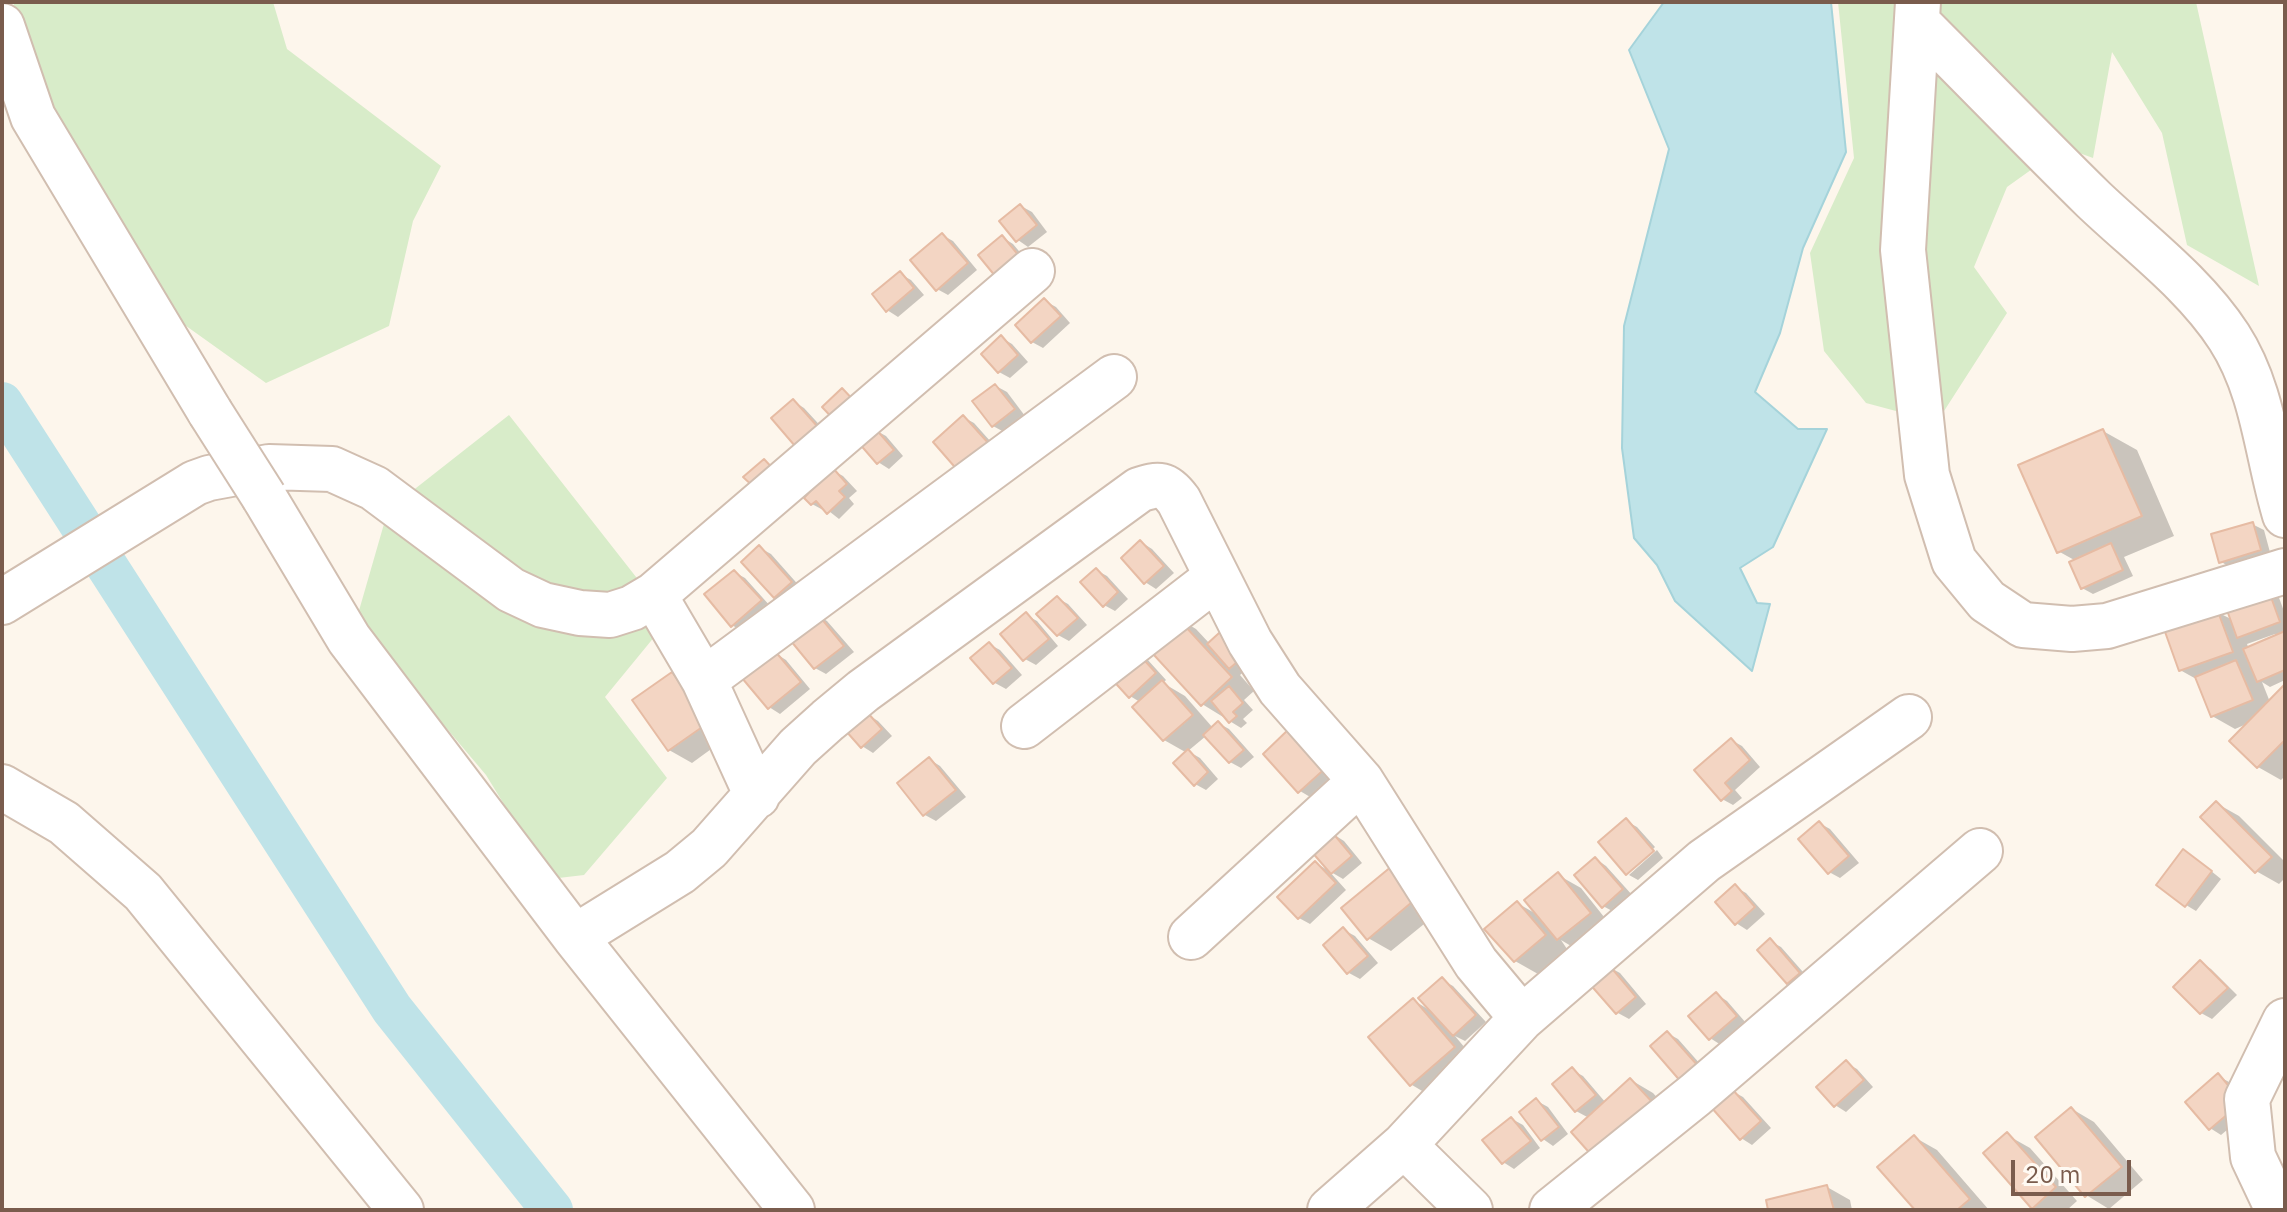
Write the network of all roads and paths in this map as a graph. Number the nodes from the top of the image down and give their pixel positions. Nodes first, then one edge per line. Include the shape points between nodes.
1 (1918, 12) edge
2 (2, 26) edge
3 (1032, 271) dead end
4 (1114, 377) dead end
5 (2285, 515) edge
6 (2285, 571) edge
7 (1217, 577) junction
8 (654, 595) junction
9 (2, 602) edge
10 (704, 680) junction
11 (1909, 717) dead end
12 (1024, 726) dead end
13 (1353, 772) junction
14 (2, 787) edge
15 (757, 796) junction
16 (1247, 849) dead end
17 (1980, 851) dead end
18 (575, 937) junction
19 (1191, 937) dead end
20 (1522, 1018) junction
21 (2284, 1026) edge
22 (1404, 1145) junction
23 (401, 1210) edge
24 (792, 1210) edge
25 (1330, 1210) edge
26 (1470, 1210) edge
27 (1552, 1210) edge
28 (2278, 1210) edge

1 - 5 street via 2093,198 2185,284 2229,338 2258,399
1 - 6 street via 1903,250 1927,475 1954,561 1987,601 2023,625 2072,629 2107,626
2 - 18 street, bridge via 33,117 349,639
3 - 8 street
4 - 10 street
7 - 12 street
7 - 13 street via 1280,689
7 - 15 street via 1169,487 1157,483 1139,490 863,691 798,747
8 - 9 street via 610,615 543,605 511,590 374,488 332,469 269,467 195,483
8 - 10 street
10 - 15 street
11 - 20 street via 1704,861
13 - 16 street
13 - 19 street
13 - 20 street via 1476,963
14 - 23 street via 64,823 143,892
15 - 18 street via 680,872
17 - 27 street
18 - 24 street
20 - 22 street
21 - 28 street via 2247,1099 2253,1157
22 - 25 street
22 - 26 street

